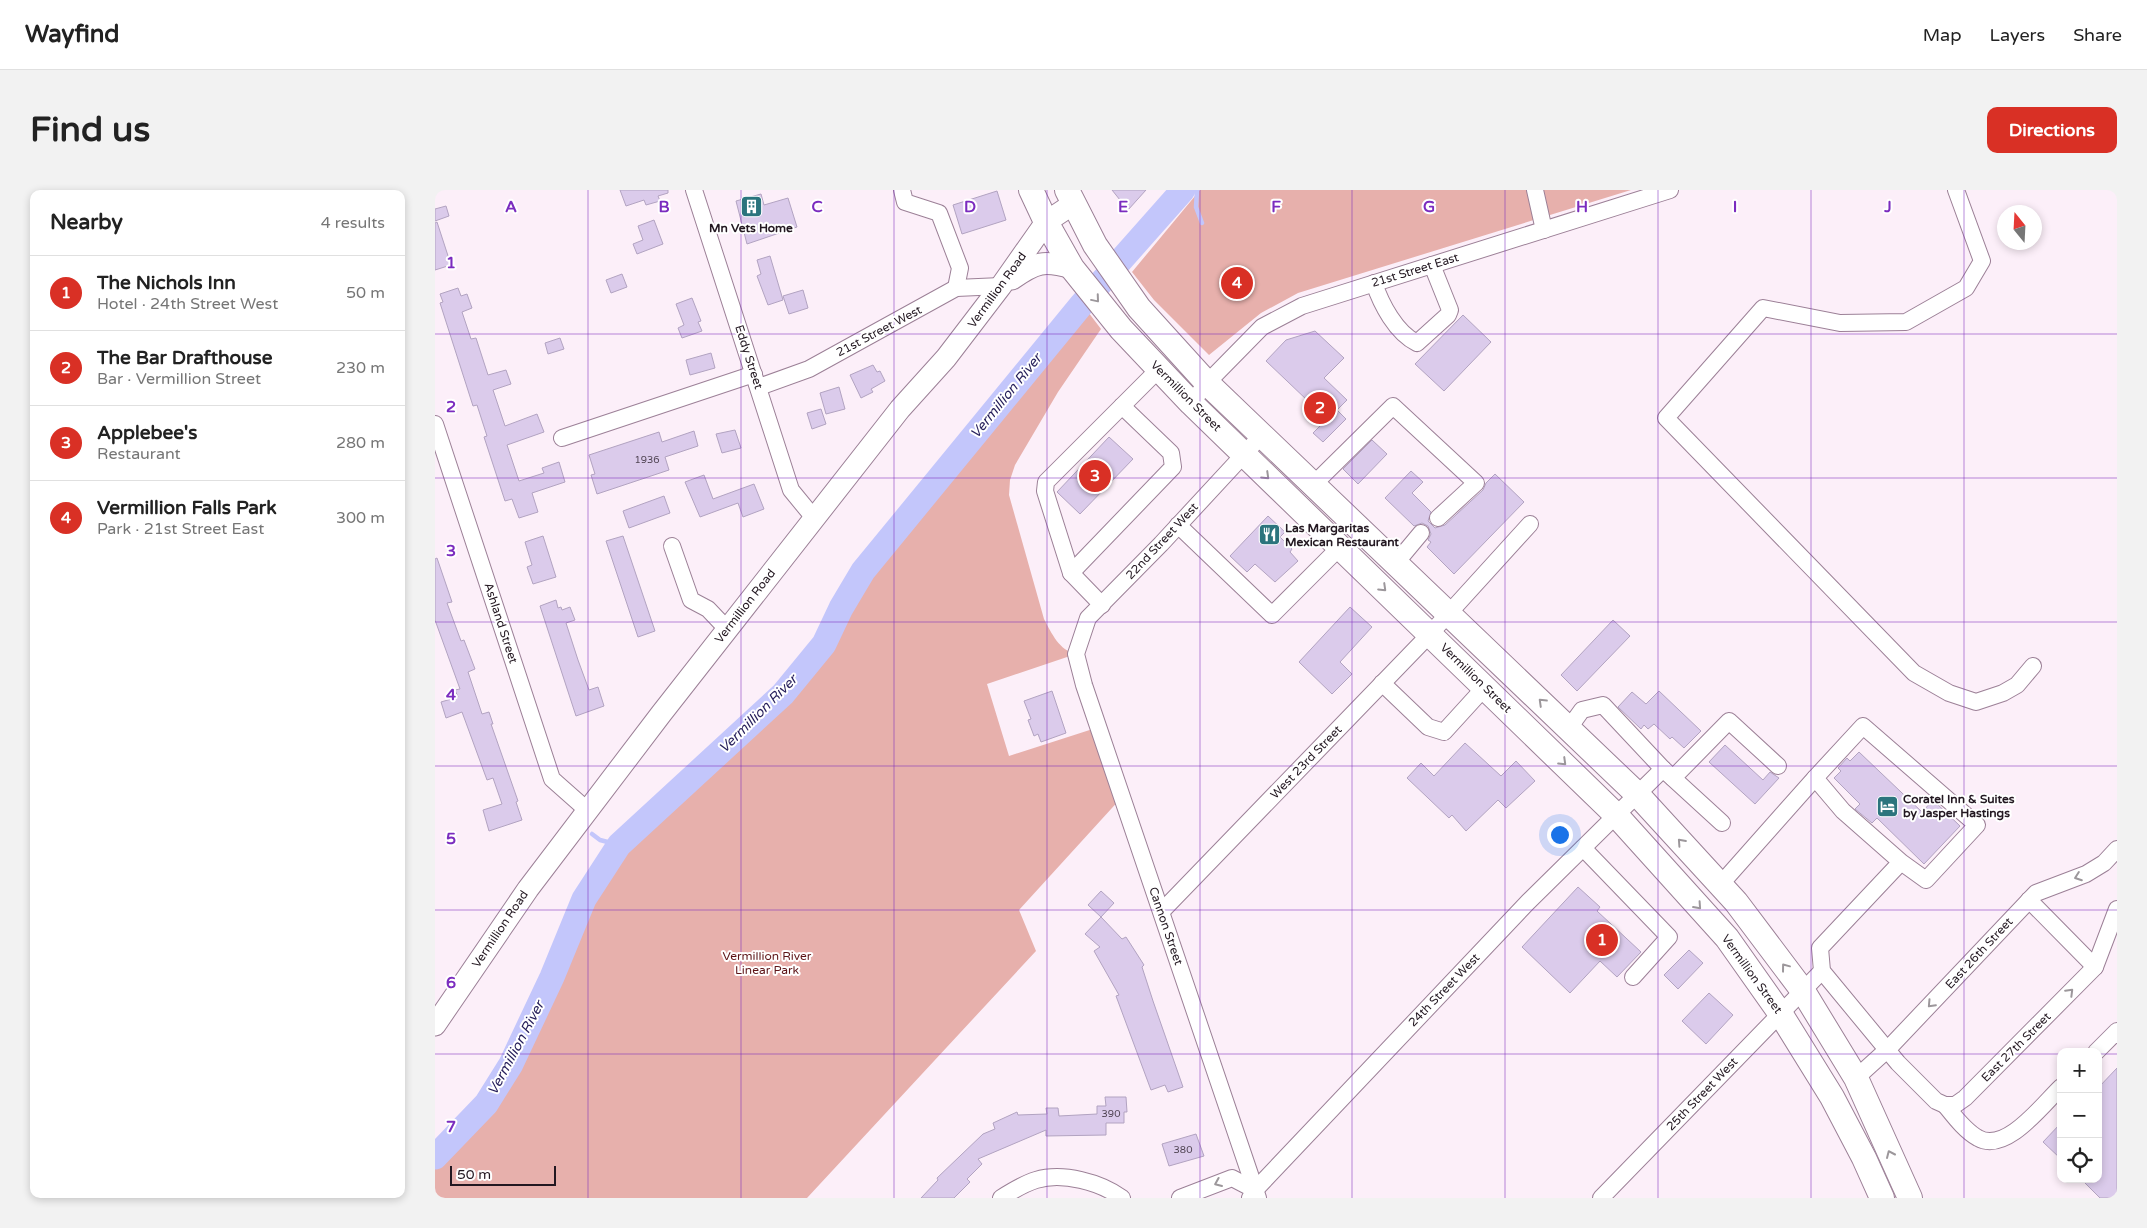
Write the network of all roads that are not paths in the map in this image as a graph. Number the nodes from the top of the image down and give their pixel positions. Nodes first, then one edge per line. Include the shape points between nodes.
1 (694, 190) edge
2 (902, 190) edge
3 (1031, 190) edge
4 (1535, 190) edge
5 (1669, 190) edge
6 (1956, 190) edge
7 (1070, 197) edge
8 (1046, 222) junction
9 (1544, 230) junction
10 (1432, 265) junction
11 (1072, 268) junction
12 (1374, 283) junction
13 (1001, 286) junction
14 (956, 288) junction
15 (1159, 369) junction
16 (756, 380) junction
17 (1207, 383) junction
18 (1191, 403) junction
19 (1123, 406) junction
20 (435, 424) edge
21 (1261, 436) junction
22 (562, 438) dead end
23 (1244, 454) junction
24 (1313, 485) junction
25 (814, 518) junction
26 (1438, 518) dead end
27 (1530, 524) dead end
28 (1178, 525) junction
29 (1421, 533) dead end
30 (672, 546) dead end
31 (1340, 547) junction
32 (1396, 563) junction
33 (1071, 573) junction
34 (1102, 604) junction
35 (1449, 613) junction
36 (727, 630) junction
37 (1430, 634) junction
38 (1076, 654) joint
39 (2033, 666) dead end
40 (1382, 684) junction
41 (1485, 687) junction
42 (1569, 728) junction
43 (1778, 766) dead end
44 (1668, 773) junction
45 (1815, 778) junction
46 (1637, 794) junction
47 (587, 810) junction
48 (1616, 815) junction
49 (1722, 823) dead end
50 (1583, 848) junction
51 (2117, 850) edge
52 (1901, 862) junction
53 (1720, 885) junction
54 (2029, 900) junction
55 (2117, 909) edge
56 (1161, 911) junction
57 (2095, 967) junction
58 (1822, 971) junction
59 (1633, 977) dead end
60 (1803, 991) junction
61 (1780, 1013) junction
62 (435, 1026) edge
63 (2117, 1031) edge
64 (2100, 1048) edge
65 (1888, 1049) junction
66 (1856, 1078) junction
67 (2057, 1091) edge
68 (1945, 1106) junction
69 (1254, 1195) edge
70 (1001, 1198) edge
71 (1123, 1198) edge
72 (1180, 1198) edge
73 (1601, 1198) edge
74 (1882, 1198) edge
75 (1910, 1198) edge

1 - 16 street, Eddy Street
2 - 14 street via 905,202 939,213 960,268
3 - 8 highway, Vermillion Street
4 - 9 street
5 - 9 street, 21st Street East
6 - 39 street via 1982,262 1966,288 1907,322 1840,323 1763,308 1666,418 1914,673 1949,693 1976,702 2017,685
7 - 8 main road, Vermillion Road
7 - 17 highway, Vermillion Street via 1095,245 1139,308
8 - 11 highway, Vermillion Street
8 - 13 main road, Vermillion Road
9 - 10 street, 21st Street East
10 - 12 street, 21st Street East
10 - 12 street via 1450,310 1417,343 1408,339 1382,306
11 - 13 main road via 1049,262 1034,264
11 -> 15 highway, Vermillion Street via 1121,330
12 - 17 street, 21st Street East via 1302,306 1263,327
13 - 14 street, 21st Street West
13 - 25 main road, Vermillion Road
14 - 16 street, 21st Street West via 809,369
15 - 18 highway, Vermillion Street
15 - 19 street
16 - 22 street, 21st Street West
16 - 25 street, Eddy Street via 791,490
17 - 18 street, 21st Street East
17 - 21 highway, Vermillion Street
18 - 23 highway, Vermillion Street
19 - 33 street via 1046,482 1045,491
19 - 33 street via 1171,453 1173,467
20 - 47 street, Ashland Street via 552,779
21 - 23 street, 22nd Street West
21 - 24 highway, Vermillion Street
23 - 28 street, 22nd Street West
23 -> 31 highway, Vermillion Street
24 - 26 street via 1393,406 1476,483
24 - 32 highway, Vermillion Street
25 - 36 main road, Vermillion Road
27 - 35 street, West 23rd Street
28 - 31 street via 1272,615
28 - 34 street, 22nd Street West
29 - 32 street
30 - 36 street via 691,600 708,609
31 -> 37 highway, Vermillion Street
32 - 35 highway, Vermillion Street
33 - 34 street
34 - 38 street, 22nd Street West via 1088,618
35 - 37 street, West 23rd Street
42 -> 35 highway, Vermillion Street
36 - 47 main road, Vermillion Road
37 - 40 street, West 23rd Street
37 - 41 highway, Vermillion Street
38 - 56 street, Cannon Street
40 - 41 street via 1428,727 1445,732
40 - 56 street, West 23rd Street
41 -> 48 highway, Vermillion Street
42 - 44 street via 1583,710 1603,705
42 - 46 highway, Vermillion Street
43 - 44 street, 24th Street West via 1729,722
44 - 46 street, 24th Street West
44 - 49 street
45 - 52 street via 1843,811
45 - 52 street via 1863,726 1977,825 1926,880
45 - 53 street
46 - 48 street, 24th Street West
53 -> 46 highway, Vermillion Street
47 - 62 main road, Vermillion Road via 528,889
48 - 50 street, 24th Street West
48 -> 61 highway, Vermillion Street via 1727,938
50 - 59 street via 1669,937
50 - 69 street, 24th Street West via 1521,909
51 -> 54 street, East 26th Street via 2086,874 2036,893
52 - 58 street via 1820,948
60 -> 53 highway, Vermillion Street via 1737,902
54 - 57 street
54 -> 65 street, East 26th Street
55 - 57 street, East 27th Street
56 - 69 street, Cannon Street
68 -> 57 street, East 27th Street via 1955,1105 1965,1098
58 - 60 street, 25th Street West
58 - 65 street
60 - 61 street, 25th Street West
60 - 66 highway, Vermillion Street
61 - 73 street, 25th Street West
61 - 74 highway, Vermillion Street via 1832,1097
63 - 64 street
65 - 66 street, East 26th Street
65 - 68 street via 1936,1101
75 -> 66 highway, Vermillion Street
67 - 68 street via 2017,1130 1997,1141 1977,1138
69 -> 72 street via 1231,1178
70 - 71 street via 1037,1179 1062,1178 1100,1186

